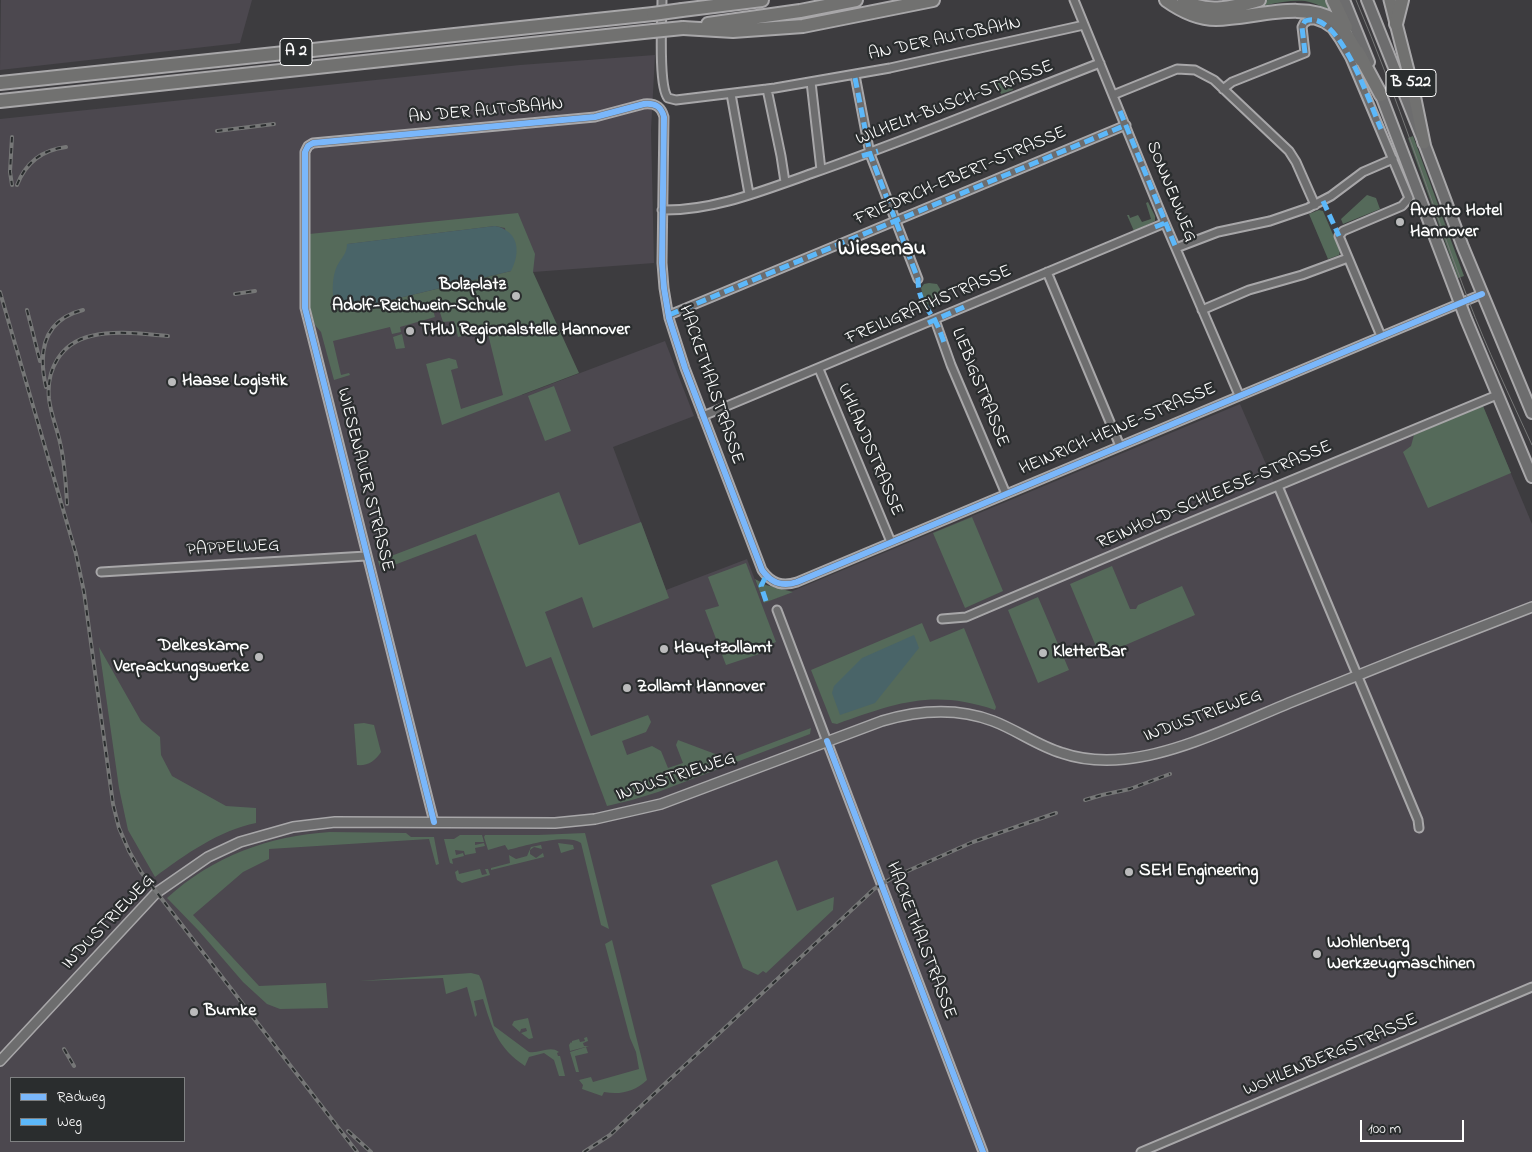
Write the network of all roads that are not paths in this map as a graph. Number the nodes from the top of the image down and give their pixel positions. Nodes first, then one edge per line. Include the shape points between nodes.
1 (662, 0) edge
2 (745, 0) edge
3 (762, 0) edge
4 (856, 0) edge
5 (933, 0) edge
6 (1074, 0) edge
7 (1166, 0) edge
8 (1184, 0) edge
9 (1259, 0) edge
10 (1333, 0) edge
11 (1344, 0) edge
12 (1367, 0) edge
13 (1390, 0) edge
14 (1402, 0) edge
15 (728, 5) junction
16 (1396, 24) junction
17 (1084, 25) junction
18 (683, 28) junction
19 (1361, 60) junction
20 (1100, 63) junction
21 (855, 75) junction
22 (811, 82) junction
23 (0, 83) edge
24 (766, 89) junction
25 (1224, 89) junction
26 (731, 94) junction
27 (1113, 95) junction
28 (1381, 96) junction
29 (668, 98) junction
30 (0, 101) edge
31 (659, 107) junction
32 (1126, 125) junction
33 (1424, 143) junction
34 (313, 144) joint
35 (870, 154) junction
36 (1394, 159) junction
37 (821, 170) junction
38 (785, 182) junction
39 (749, 194) junction
40 (1315, 205) junction
41 (662, 210) junction
42 (896, 221) junction
43 (1166, 223) junction
44 (1176, 248) junction
45 (1348, 258) junction
46 (1046, 272) junction
47 (918, 279) dead end
48 (1482, 294) junction
49 (1460, 303) junction
50 (1202, 310) junction
51 (669, 315) junction
52 (935, 320) junction
53 (1381, 336) junction
54 (819, 369) junction
55 (1239, 395) junction
56 (1497, 395) junction
57 (1532, 413) edge
58 (703, 416) junction
59 (1120, 446) junction
60 (1532, 477) edge
61 (1278, 486) junction
62 (1006, 494) junction
63 (891, 542) junction
64 (366, 556) junction
65 (101, 572) dead end
66 (766, 576) joint
67 (1532, 607) edge
68 (777, 610) dead end
69 (942, 619) dead end
70 (1358, 675) junction
71 (827, 742) junction
72 (434, 822) junction
73 (1418, 828) dead end
74 (1532, 987) edge
75 (0, 1061) edge
76 (983, 1152) edge
77 (1141, 1152) edge

1 - 29 street via 664,91
2 - 15 highway
3 - 15 highway, A 2
4 - 18 highway, A 2
5 - 18 highway via 803,26 733,31
6 - 17 street, SONNENWEG
7 - 19 highway via 1189,14 1214,19 1283,5 1297,4 1318,9 1337,22
8 - 9 highway via 1208,9
10 - 19 highway
11 - 28 main road
12 - 33 main road
13 - 16 highway, B 522
14 - 16 highway
15 - 23 highway, A 2, bridge
16 - 33 highway, B 522
17 - 20 street, SONNENWEG
17 - 21 street, AN DER AUTOBAHN
18 - 30 highway, A 2, bridge
19 - 28 highway
20 - 27 street, SONNENWEG
20 - 35 street, WILHELM-BUSCH-STRASSE
21 - 22 street, AN DER AUTOBAHN
21 - 35 street
22 - 24 street, AN DER AUTOBAHN
22 - 37 street
24 - 26 street, AN DER AUTOBAHN
24 - 38 street
25 - 27 street via 1203,74 1183,68
25 - 36 street via 1232,82 1306,53 1302,27 1312,19 1319,21 1332,29 1350,58
25 - 40 street via 1292,154
26 - 29 street, AN DER AUTOBAHN via 676,100
26 - 39 street
27 - 32 street, SONNENWEG
28 - 49 main road
29 - 31 street
31 - 34 street, AN DER AUTOBAHN via 644,104 595,117
31 - 41 street, HACKETHALSTRASSE via 664,117
32 - 42 street, FRIEDRICH-EBERT-STRASSE
32 - 43 street, SONNENWEG
33 - 48 main road, B 522
34 - 64 street, WIESENAUER STRASSE via 305,152 305,308
35 - 37 street, WILHELM-BUSCH-STRASSE
35 - 42 street
36 - 40 street via 1364,172
36 - 45 street via 1408,202 1344,231 1339,236
37 - 38 street, WILHELM-BUSCH-STRASSE
38 - 39 street, WILHELM-BUSCH-STRASSE
39 - 41 street, WILHELM-BUSCH-STRASSE via 708,206
40 - 44 street via 1276,219 1218,232
41 - 51 street, HACKETHALSTRASSE via 662,263
42 - 47 street
42 - 51 street, FRIEDRICH-EBERT-STRASSE
43 - 44 street, SONNENWEG
43 - 46 street, FREILIGRATHSTRASSE
44 - 50 street, SONNENWEG
45 - 50 street via 1249,290
45 - 53 street
46 - 52 street, FREILIGRATHSTRASSE
46 - 59 street
48 - 49 street, HEINRICH-HEINE-STRASSE
48 - 57 main road
49 - 53 street, HEINRICH-HEINE-STRASSE
49 - 56 main road
50 - 55 street, SONNENWEG
51 - 58 street, HACKETHALSTRASSE
52 - 54 street, FREILIGRATHSTRASSE
52 - 62 street, LIEBIGSTRASSE
53 - 55 street, HEINRICH-HEINE-STRASSE
54 - 58 street, FREILIGRATHSTRASSE
54 - 63 street, UHLANDSTRASSE
55 - 59 street, HEINRICH-HEINE-STRASSE
56 - 60 main road
56 - 61 street, REINHOLD-SCHLEESE-STRASSE
58 - 66 street, HACKETHALSTRASSE
59 - 62 street, HEINRICH-HEINE-STRASSE
61 - 69 street, REINHOLD-SCHLEESE-STRASSE via 966,617
61 - 70 street
62 - 63 street, HEINRICH-HEINE-STRASSE
63 - 66 street, HEINRICH-HEINE-STRASSE via 792,584 777,583
64 - 65 street, PAPPELWEG
64 - 72 street, WIESENAUER STRASSE
67 - 70 street, INDUSTRIEWEG
68 - 71 street, HACKETHALSTRASSE
70 - 71 street, INDUSTRIEWEG via 1178,747 1126,759 1101,760 1060,753 993,721 954,712 900,715
70 - 73 street via 1418,820
71 - 72 street, INDUSTRIEWEG via 661,804 625,814 555,823
71 - 76 street, HACKETHALSTRASSE
72 - 75 street, INDUSTRIEWEG via 299,826 249,839 208,857 156,893
74 - 77 street, WOHLENBERGSTRASSE

